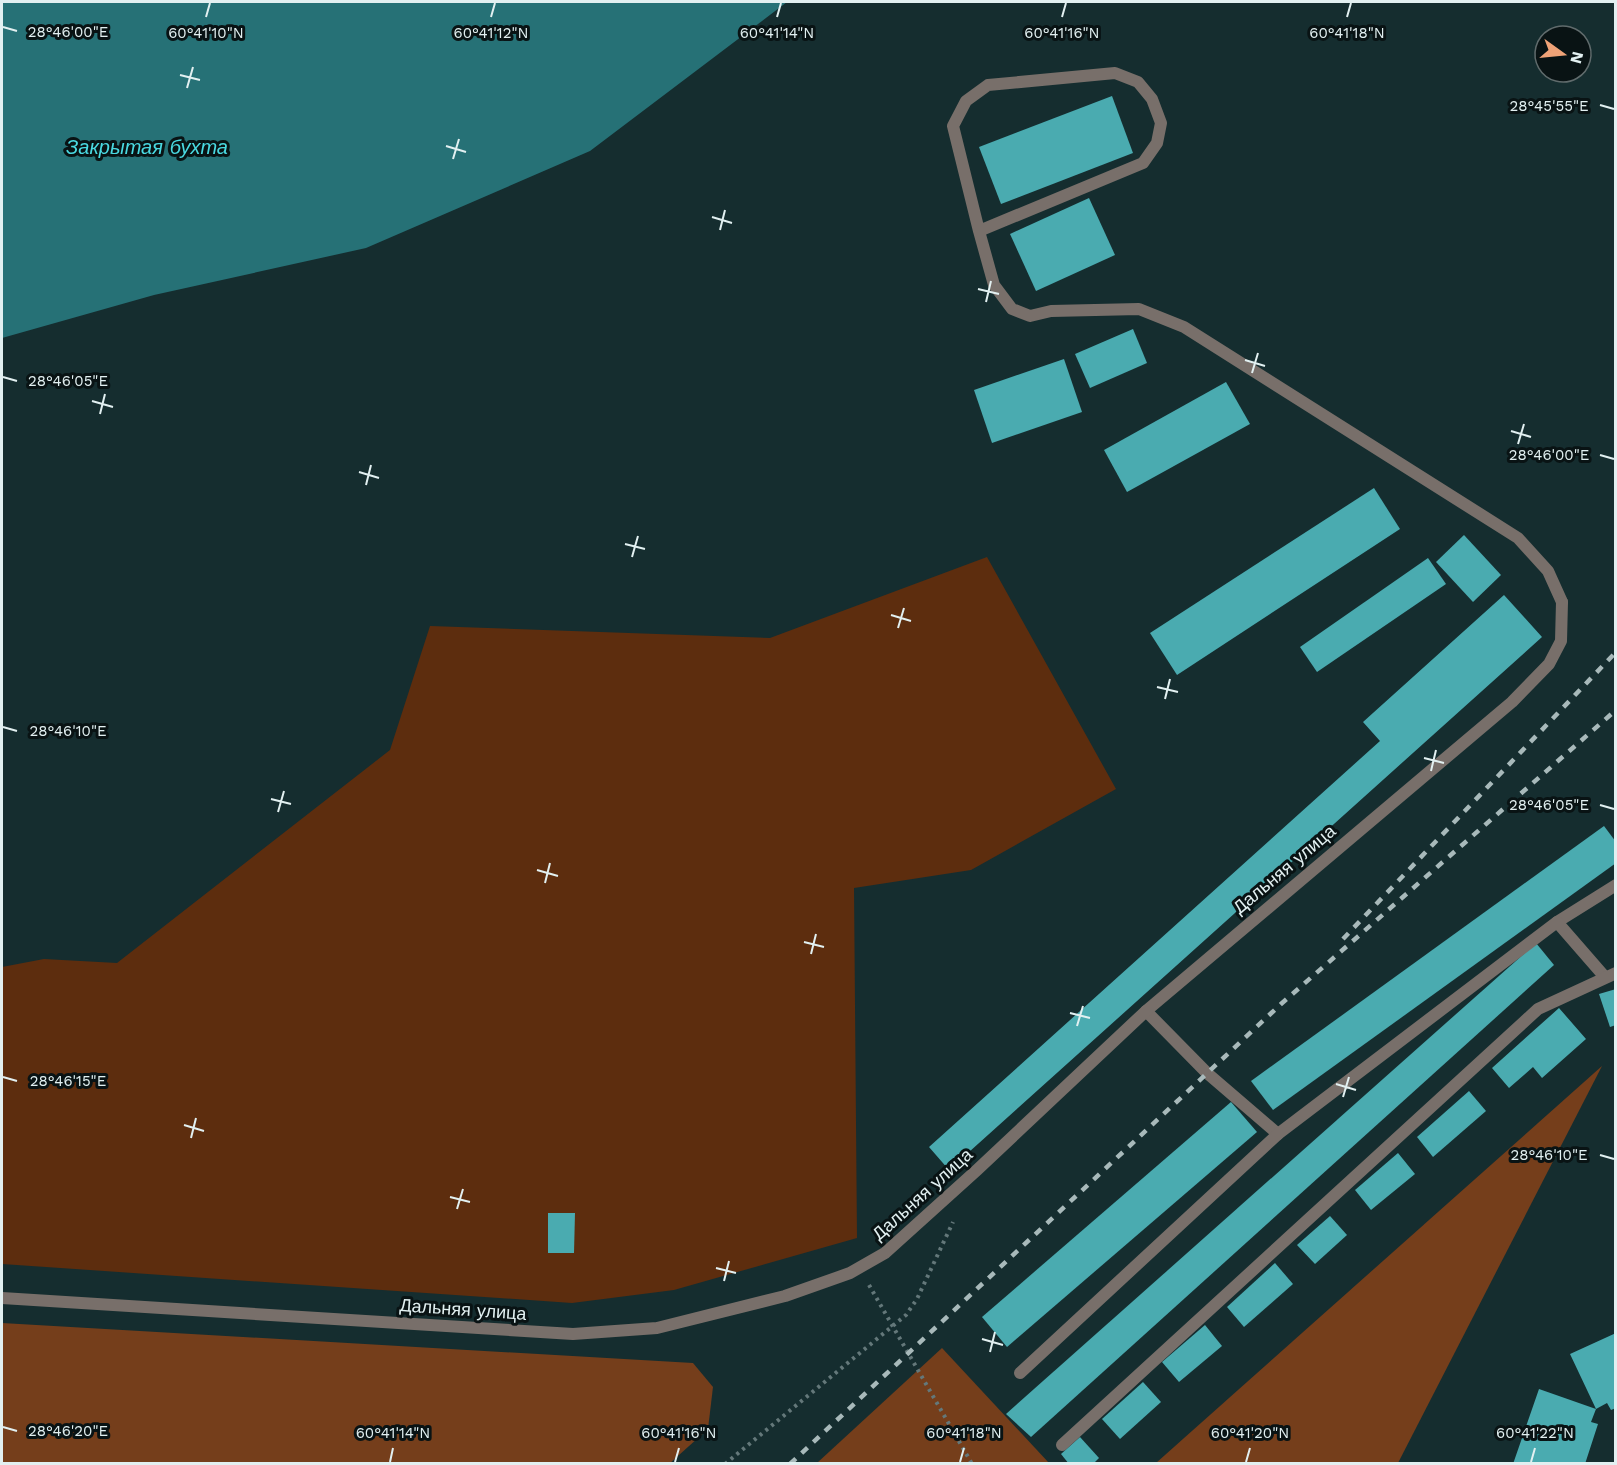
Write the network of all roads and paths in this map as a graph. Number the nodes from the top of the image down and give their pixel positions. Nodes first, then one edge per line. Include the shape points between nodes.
1 (979, 231) junction
2 (1616, 885) edge
3 (1557, 922) junction
4 (1610, 975) edge
5 (1146, 1011) junction
6 (1278, 1134) junction
7 (957, 1213) dead end
8 (859, 1268) junction
9 (2, 1298) edge
10 (892, 1326) junction
11 (1020, 1373) dead end
12 (1062, 1445) dead end
13 (725, 1464) edge
14 (972, 1464) edge

1 - 1 street via 953,126 966,101 988,85 1115,73 1138,82 1152,99 1161,123 1157,142 1143,163
1 - 5 street, Дальняя улица via 994,285 1012,309 1030,316 1051,311 1139,309 1184,327 1518,538 1548,570 1562,602 1561,641 1550,664 1512,702
2 - 3 street
3 - 4 street
3 - 6 street
4 - 12 street via 1538,1009
5 - 6 street via 1207,1073
5 - 8 street, Дальняя улица via 885,1253
6 - 11 street
7 - 10 path via 917,1299
8 - 9 street, Дальняя улица via 785,1296 657,1328 573,1334
8 - 10 path
10 - 13 path
10 - 14 path

